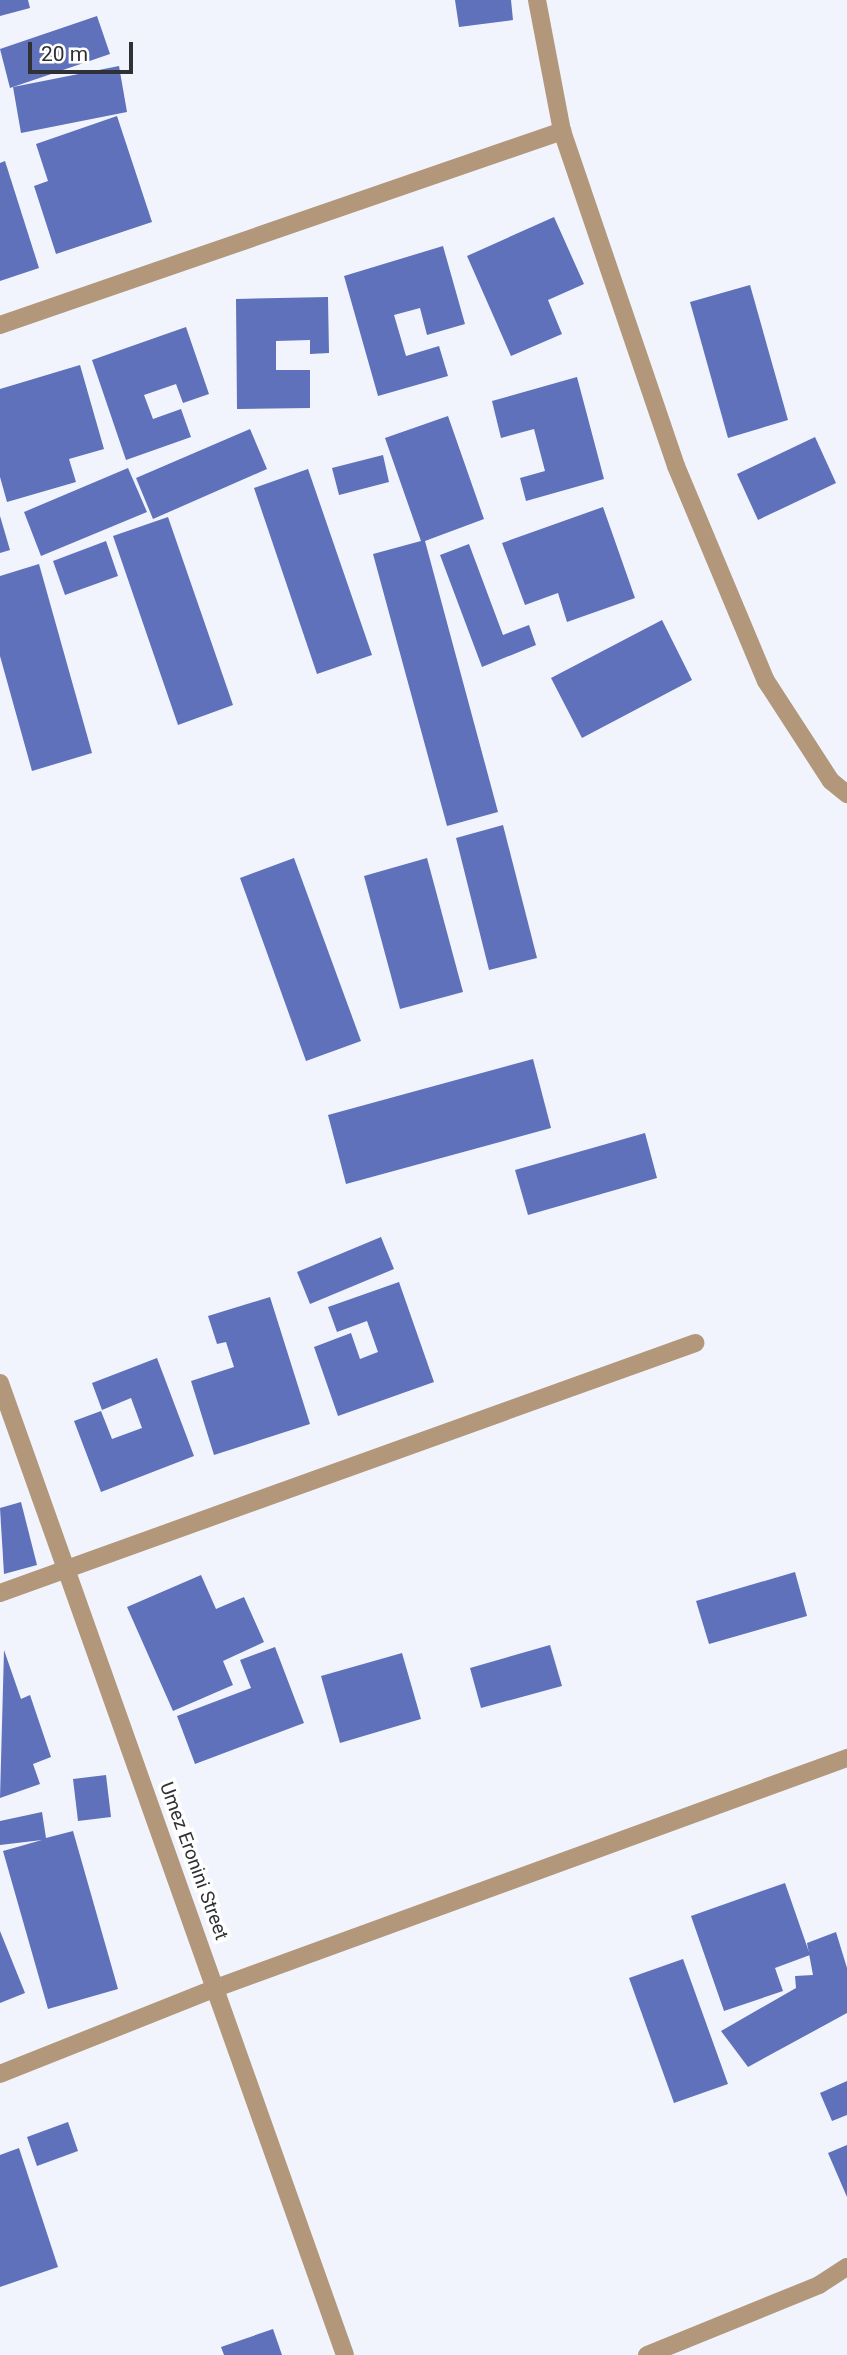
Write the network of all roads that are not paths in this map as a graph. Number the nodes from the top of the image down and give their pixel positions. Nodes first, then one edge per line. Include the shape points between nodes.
1 (537, 0) edge
2 (562, 131) junction
3 (0, 325) edge
4 (847, 794) edge
5 (695, 1343) dead end
6 (0, 1383) edge
7 (67, 1569) junction
8 (0, 1593) edge
9 (847, 1758) edge
10 (216, 1988) junction
11 (0, 2074) edge
12 (847, 2267) edge
13 (345, 2355) edge
14 (647, 2355) edge

1 - 2 street
2 - 3 street
2 - 4 street via 676,466 766,681 831,781
5 - 7 street
6 - 7 street, Umez Eronini Street
7 - 8 street
7 - 10 street, Umez Eronini Street
9 - 10 street
10 - 11 street
10 - 13 street, Umez Eronini Street
12 - 14 street via 820,2285

